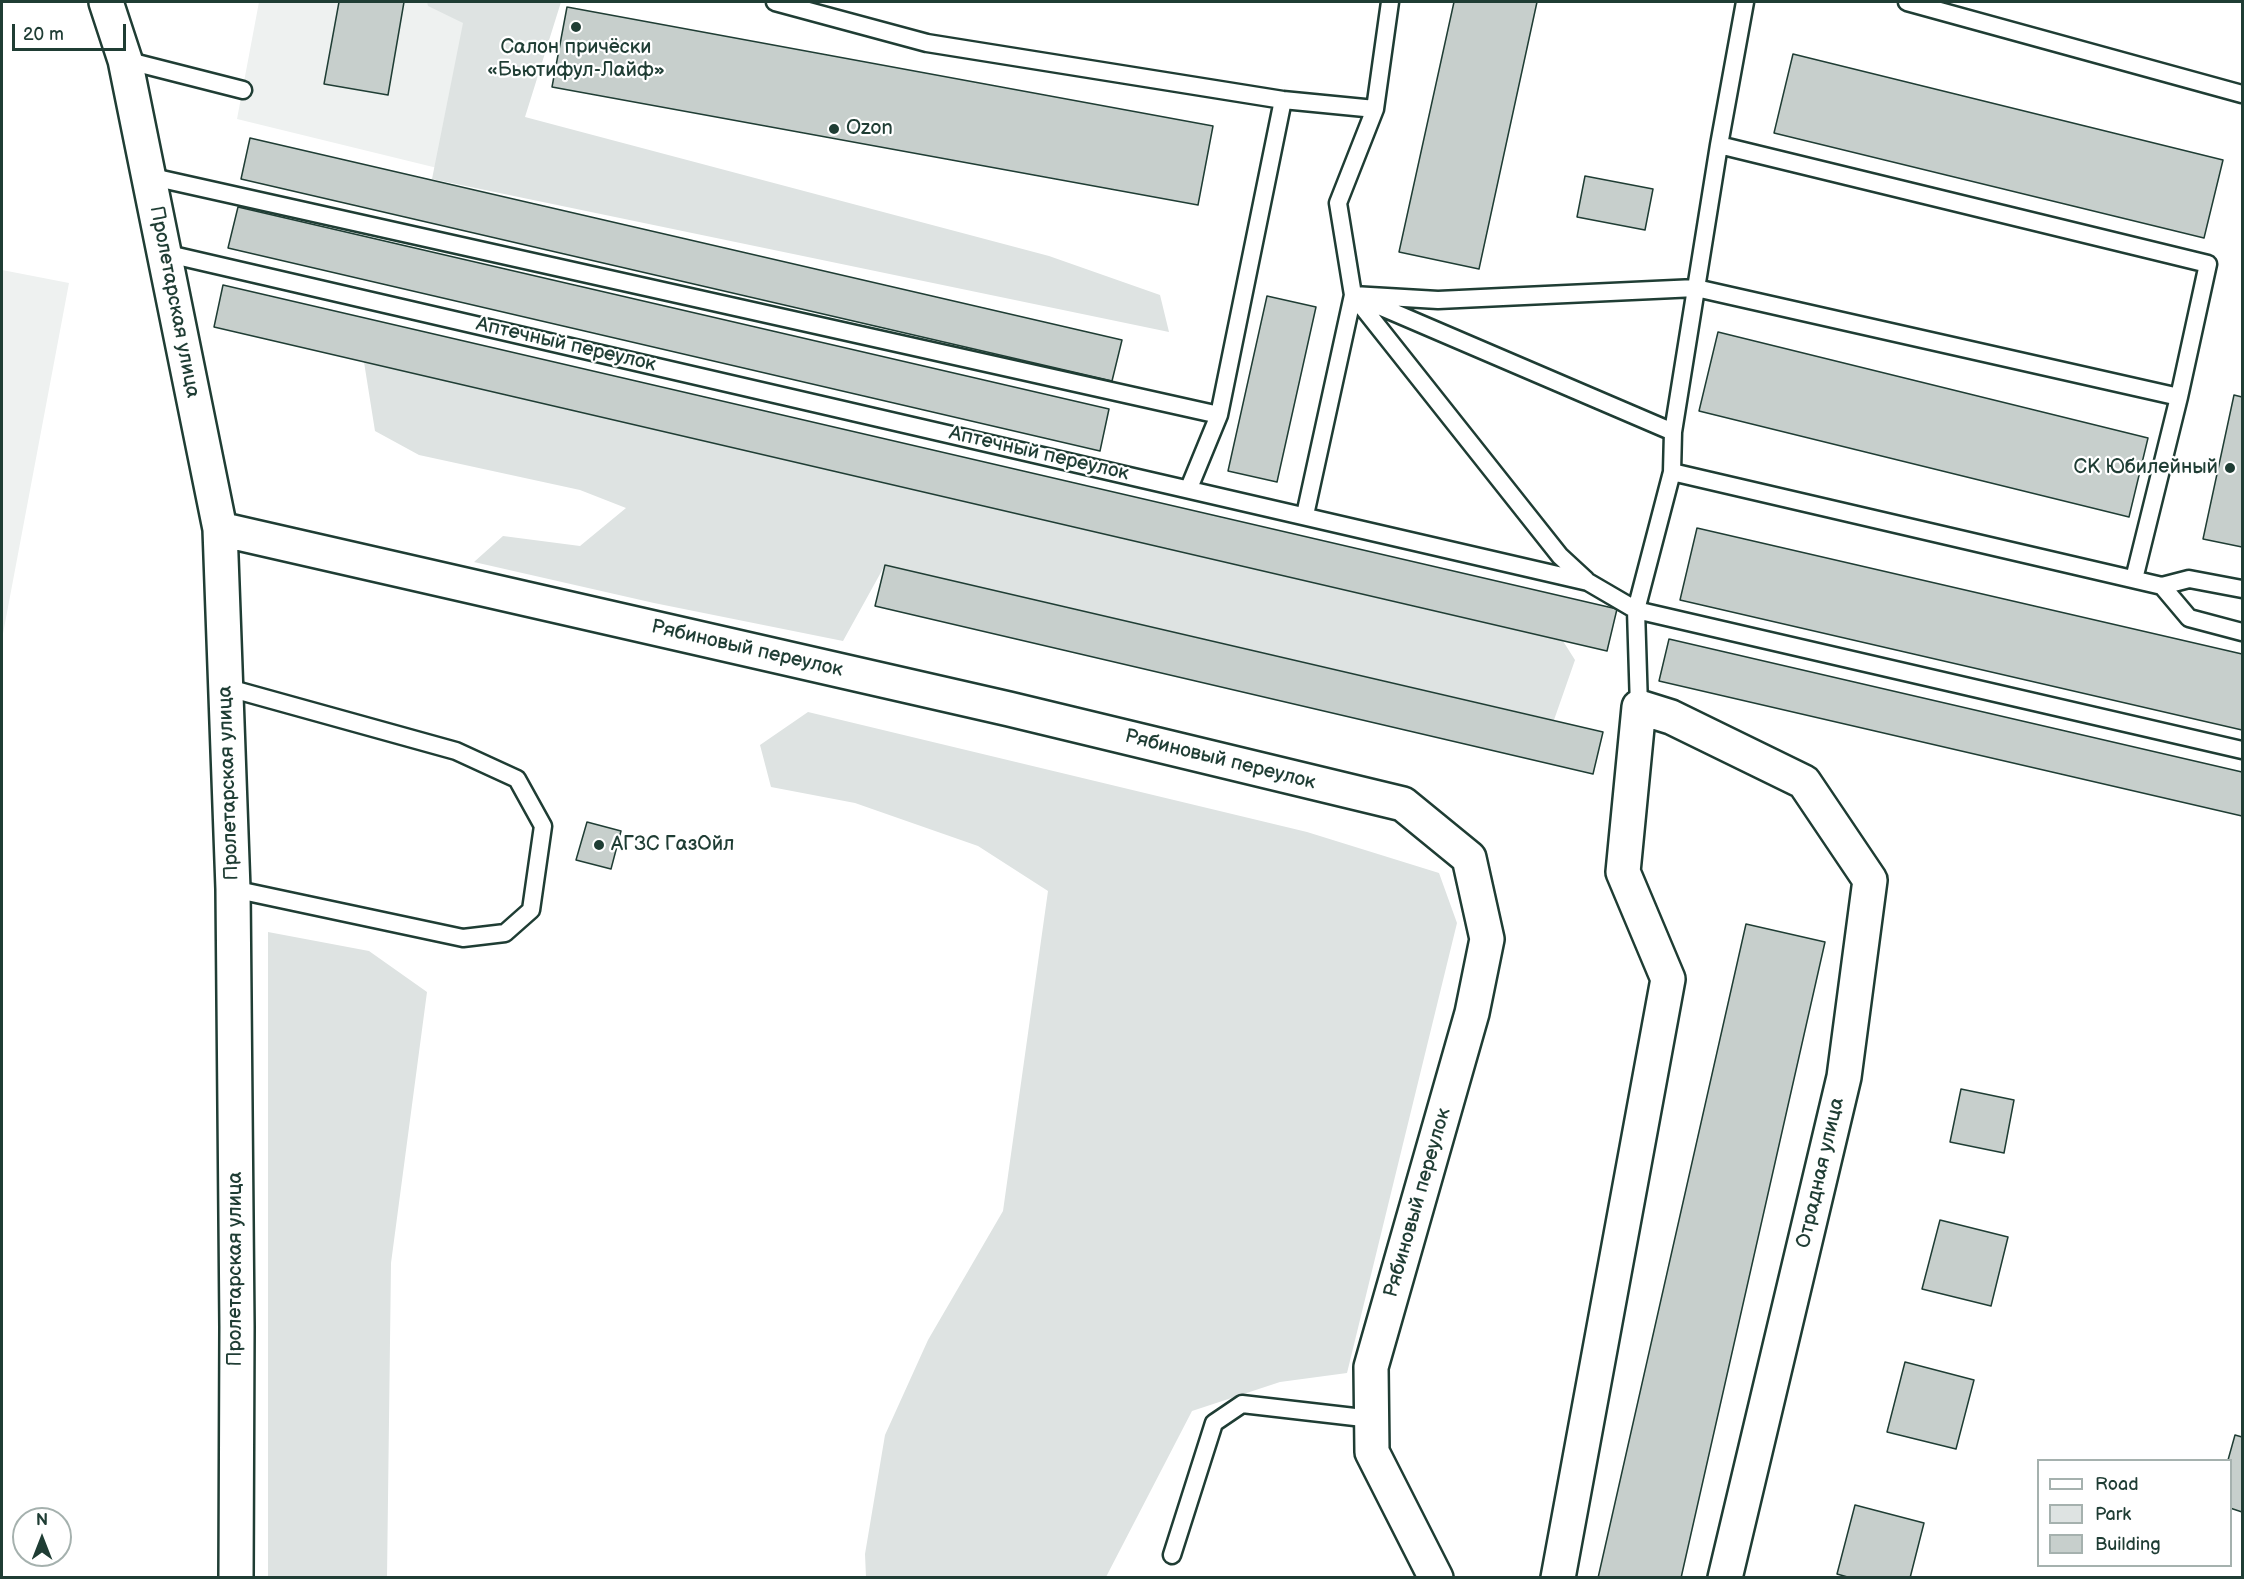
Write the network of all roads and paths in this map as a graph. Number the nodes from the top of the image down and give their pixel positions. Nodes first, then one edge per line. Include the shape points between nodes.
1 (106, 2) edge
2 (775, 2) edge
3 (1390, 2) edge
4 (1745, 2) edge
5 (1907, 2) edge
6 (125, 60) junction
7 (243, 90) dead end
8 (2242, 94) edge
9 (1283, 100) junction
10 (1375, 108) junction
11 (1719, 145) junction
12 (148, 176) junction
13 (164, 253) junction
14 (1696, 288) junction
15 (1353, 295) junction
16 (2179, 397) junction
17 (1219, 415) junction
18 (1673, 432) junction
19 (1672, 472) junction
20 (1189, 488) junction
21 (1305, 515) junction
22 (220, 529) junction
23 (2134, 579) junction
24 (1588, 582) junction
25 (2162, 586) junction
26 (2242, 589) edge
27 (1636, 610) junction
28 (2242, 632) edge
29 (225, 687) junction
30 (1639, 707) junction
31 (2242, 750) edge
32 (233, 889) junction
33 (1372, 1419) junction
34 (1172, 1555) dead end
35 (236, 1578) edge
36 (1437, 1578) edge
37 (1558, 1578) edge
38 (1725, 1578) edge

1 - 6 street, Пролетарская улица
2 - 9 lane via 927,43
3 - 10 lane
4 - 11 lane
5 - 8 lane
6 - 7 lane
6 - 12 street, Пролетарская улица
9 - 10 lane
9 - 17 lane
10 - 15 lane via 1338,203
11 - 14 lane
11 - 16 lane via 2208,264
12 - 13 street, Пролетарская улица
12 - 17 lane
13 - 20 lane, Аптечный переулок
13 - 22 street, Пролетарская улица
14 - 15 lane via 1438,300
14 - 16 lane
14 - 18 lane
15 - 18 lane
15 - 21 lane
15 - 24 lane via 1560,556
16 - 23 lane
17 - 20 lane
18 - 19 lane
19 - 23 lane
19 - 27 lane
20 - 21 lane, Аптечный переулок
21 - 24 lane, Аптечный переулок
22 - 29 street, Пролетарская улица
22 - 33 street, Рябиновый переулок via 1009,709 1403,804 1469,858 1487,939 1472,1013 1371,1367
23 - 25 lane
24 - 27 lane, Аптечный переулок
25 - 26 lane via 2189,579
25 - 28 lane via 2189,618
27 - 30 lane
27 - 31 lane, Аптечный переулок
29 - 32 street, Пролетарская улица
29 - 32 lane via 456,751 517,779 543,826 531,910 505,933 463,938
30 - 37 street via 1623,872 1668,978
30 - 38 street, Отрадная улица via 1671,717 1804,782 1870,880 1844,1077
32 - 35 street, Пролетарская улица
33 - 34 lane via 1242,1404 1214,1423
33 - 36 street, Рябиновый переулок via 1372,1452

